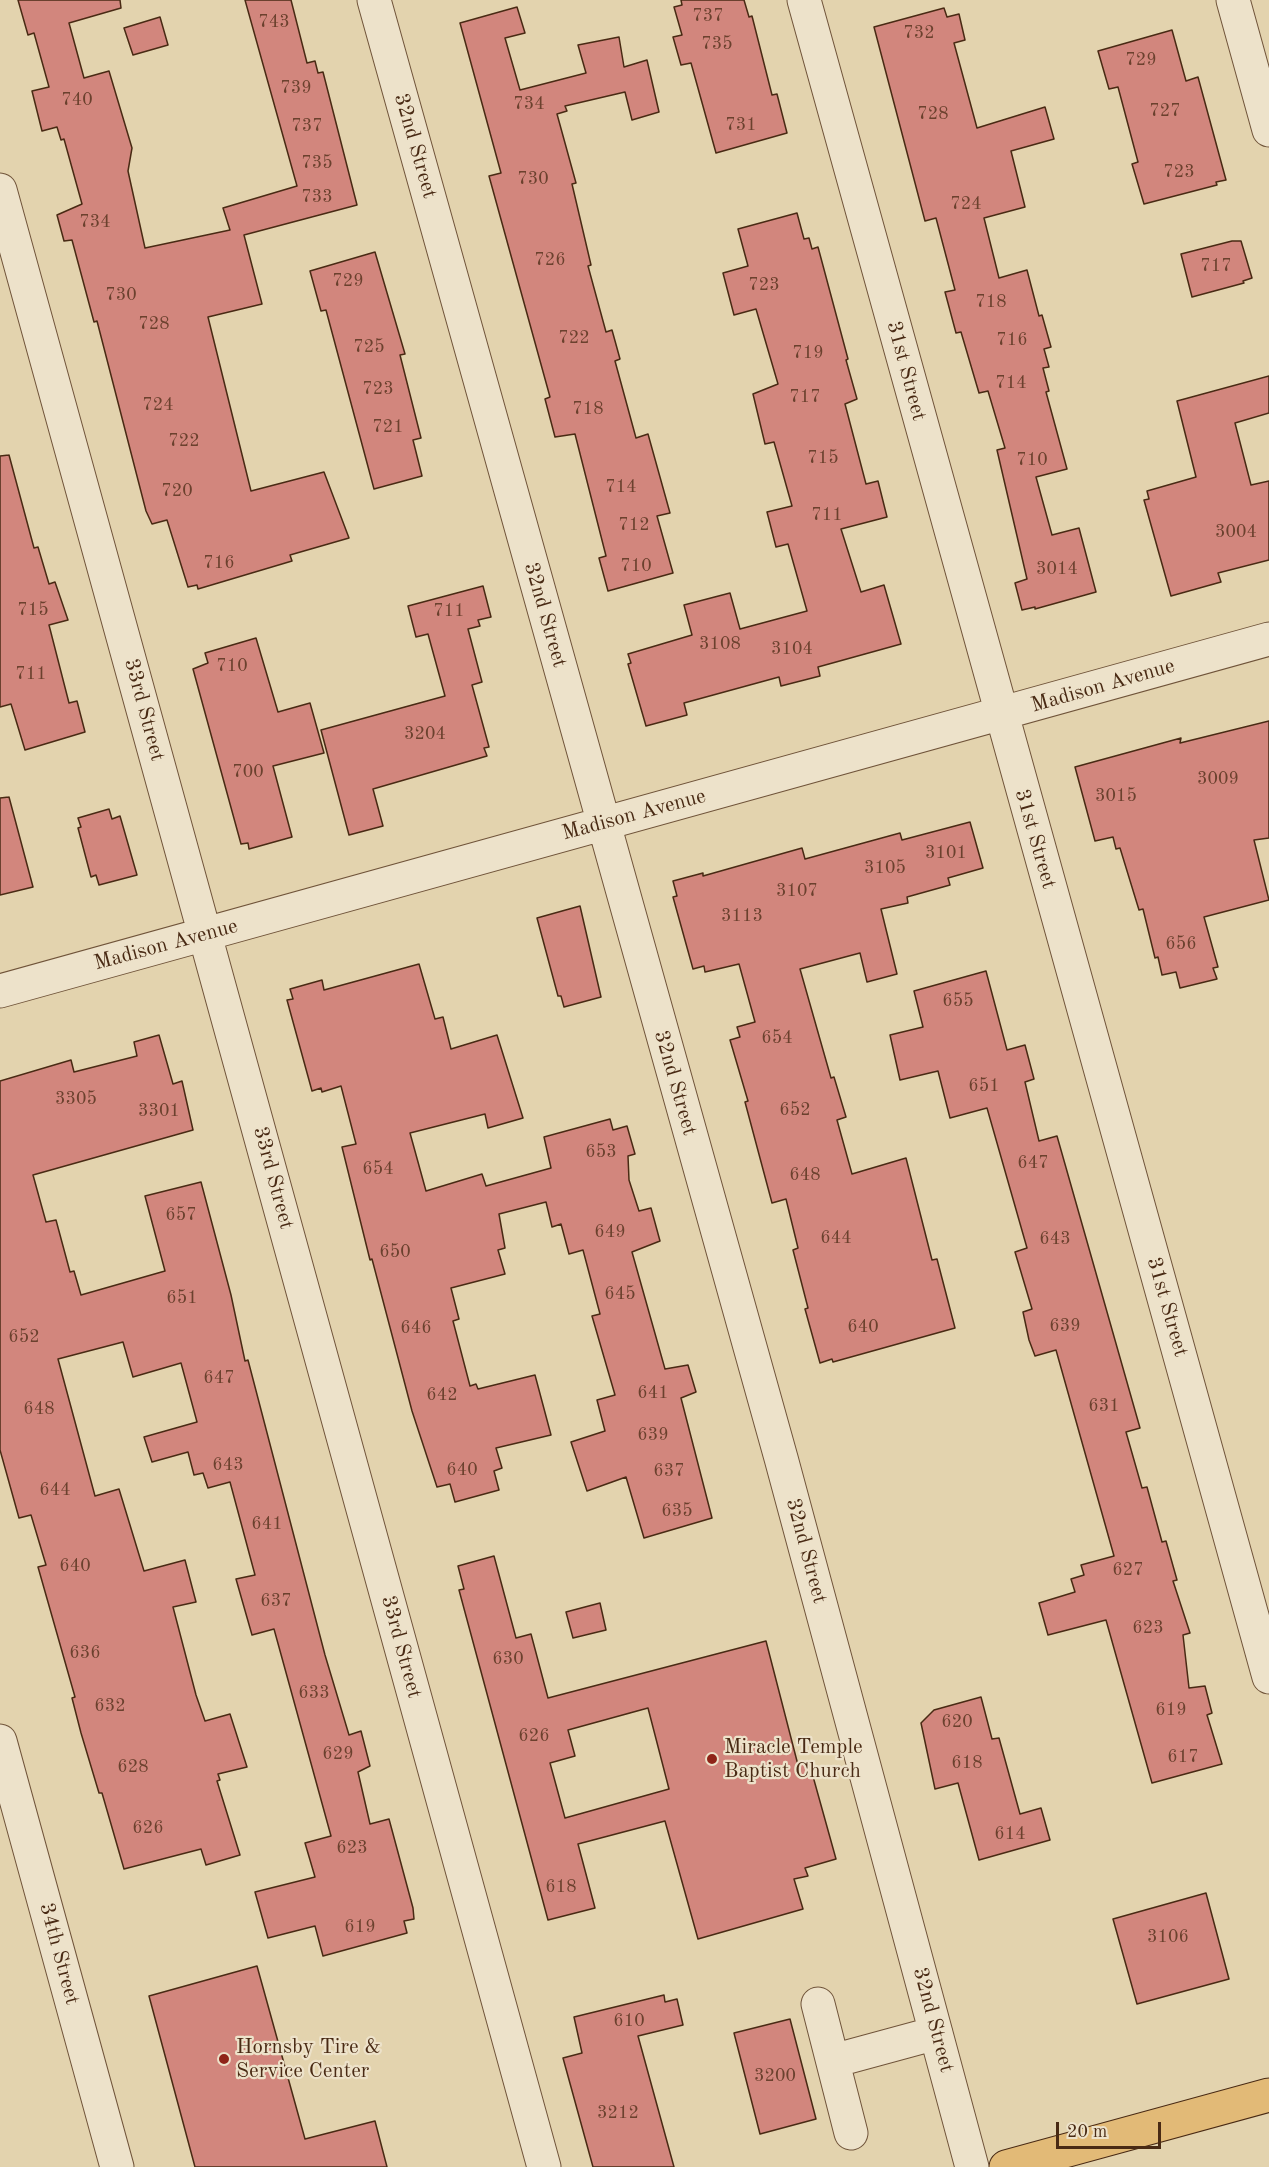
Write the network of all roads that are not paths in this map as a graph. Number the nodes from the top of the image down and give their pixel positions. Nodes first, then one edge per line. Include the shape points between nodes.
1 (374, 0) edge
2 (804, 0) edge
3 (1233, 0) edge
4 (1269, 130) edge
5 (0, 190) edge
6 (1269, 639) edge
7 (1001, 715) junction
8 (603, 824) junction
9 (206, 935) junction
10 (0, 991) edge
11 (1269, 1677) edge
12 (0, 1741) edge
13 (818, 2004) dead end
14 (936, 2033) junction
15 (833, 2061) junction
16 (1269, 2095) edge
17 (851, 2133) dead end
18 (117, 2167) edge
19 (544, 2167) edge
20 (972, 2167) edge
21 (1006, 2167) edge

1 - 8 street, 32nd Street
2 - 7 street, 31st Street
3 - 4 street
5 - 9 street, 33rd Street
6 - 7 street, Madison Avenue
7 - 8 street, Madison Avenue
7 - 11 street, 31st Street
8 - 9 street, Madison Avenue
8 - 14 street, 32nd Street via 781,1458
9 - 10 street, Madison Avenue
9 - 19 street, 33rd Street
12 - 18 street, 34th Street
13 - 15 street
14 - 15 street
14 - 20 street, 32nd Street
15 - 17 street
16 - 21 main road

